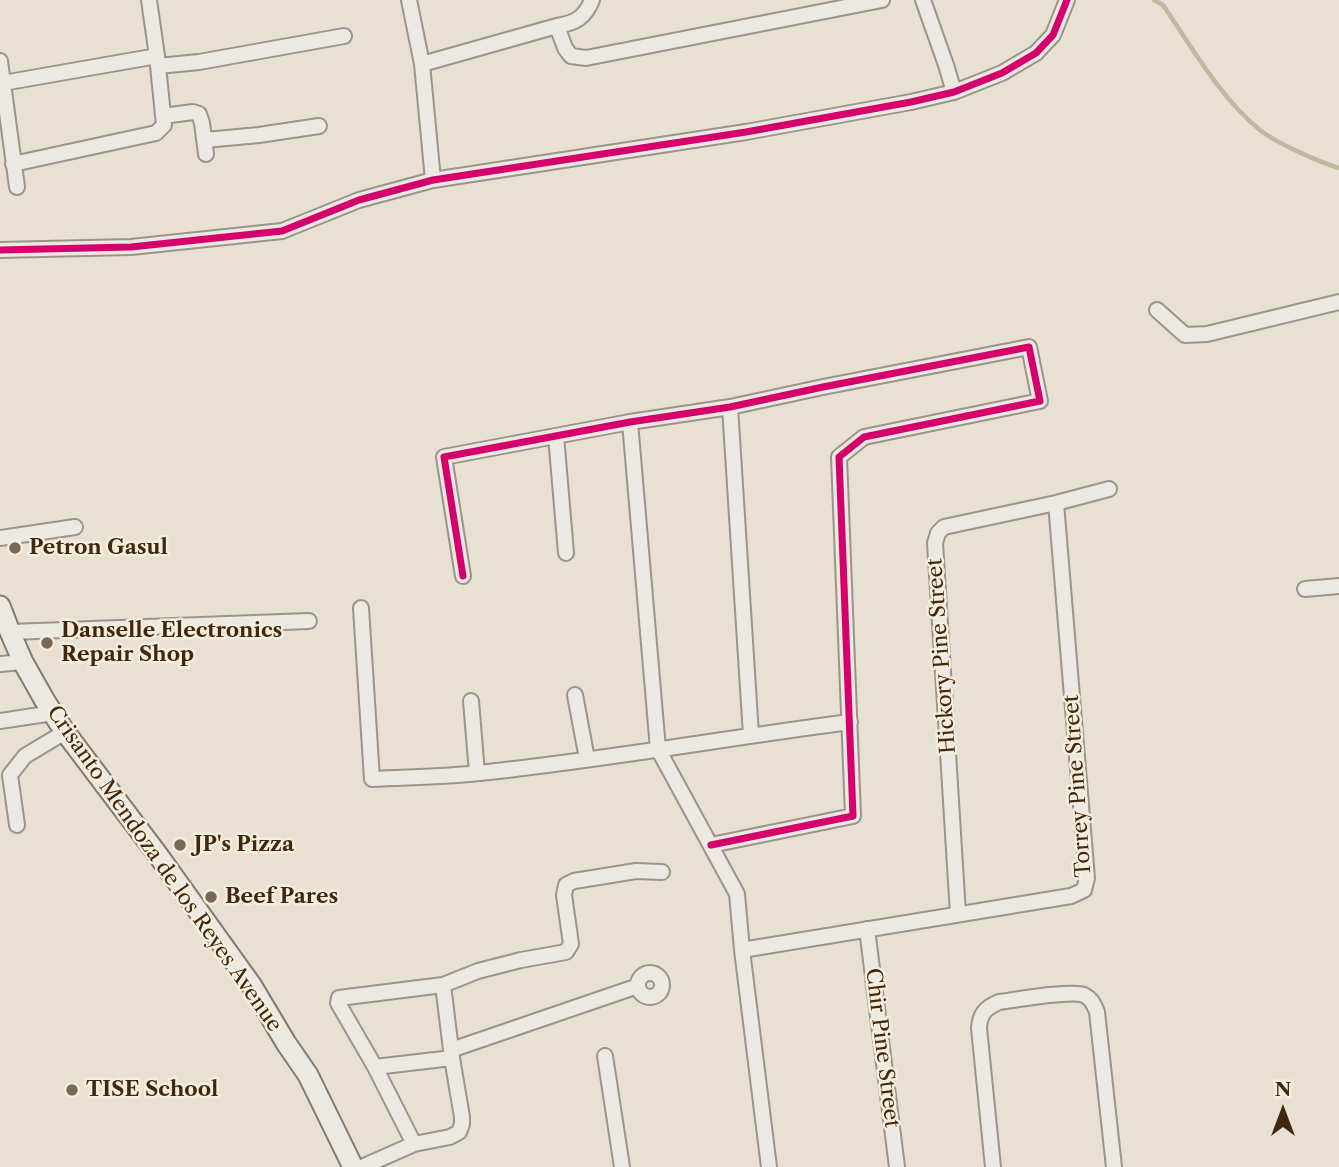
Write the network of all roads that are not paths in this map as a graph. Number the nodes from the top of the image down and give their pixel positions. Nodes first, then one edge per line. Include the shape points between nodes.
1 (149, 0) edge
2 (409, 0) edge
3 (592, 0) edge
4 (883, 0) edge
5 (923, 0) edge
6 (1067, 0) edge
7 (557, 26) junction
8 (344, 36) dead end
9 (0, 61) edge
10 (158, 61) junction
11 (422, 64) junction
12 (3, 83) junction
13 (954, 93) junction
14 (163, 116) junction
15 (319, 126) dead end
16 (13, 164) junction
17 (433, 180) junction
18 (17, 187) dead end
19 (0, 250) edge
20 (1339, 302) edge
21 (1157, 310) dead end
22 (730, 407) junction
23 (630, 422) junction
24 (556, 436) junction
25 (1109, 489) dead end
26 (1056, 503) junction
27 (75, 527) dead end
28 (0, 538) edge
29 (566, 553) dead end
30 (463, 576) dead end
31 (1339, 586) edge
32 (1305, 589) dead end
33 (0, 606) edge
34 (362, 608) dead end
35 (309, 621) dead end
36 (10, 632) junction
37 (23, 662) junction
38 (0, 664) edge
39 (575, 695) dead end
40 (471, 701) dead end
41 (53, 713) junction
42 (0, 721) edge
43 (850, 722) junction
44 (65, 732) junction
45 (751, 735) junction
46 (658, 749) junction
47 (587, 759) junction
48 (477, 773) junction
49 (18, 825) dead end
50 (711, 845) junction
51 (662, 872) dead end
52 (958, 915) junction
53 (867, 929) junction
54 (742, 950) junction
55 (443, 985) junction
56 (638, 986) dead end
57 (452, 1054) junction
58 (605, 1056) dead end
59 (375, 1068) junction
60 (414, 1144) junction
61 (353, 1167) edge
62 (362, 1167) edge
63 (622, 1167) edge
64 (769, 1167) edge
65 (897, 1167) edge
66 (993, 1167) edge
67 (1114, 1167) edge

1 - 10 street
2 - 11 street
3 - 7 street via 572,23
4 - 7 street via 586,58 571,56
5 - 13 street
6 - 13 street via 1053,35 1036,53 1002,74
7 - 11 street
8 - 10 street via 200,62
9 - 12 street
10 - 12 street
10 - 14 street
11 - 17 street
12 - 16 street
13 - 17 street via 746,132
14 - 15 street via 198,114 205,147
14 - 16 street via 164,125 156,133
16 - 18 street
17 - 19 street via 359,200 282,231 131,247
20 - 21 street via 1207,334 1185,335
22 - 23 street
22 - 43 street via 1029,347 1040,401 864,438 839,457
22 - 45 street
23 - 24 street
23 - 46 street
24 - 29 street
24 - 30 street via 444,457
25 - 26 street, Hickory Pine Street
26 - 52 street, Hickory Pine Street via 944,527 935,543
26 - 52 street, Torrey Pine Street via 1087,884 1071,896
27 - 28 street
31 - 32 street
33 - 36 main road, Crisanto Mendoza de los Reyes Avenue
34 - 48 street via 372,779
35 - 36 street
36 - 37 main road, Crisanto Mendoza de los Reyes Avenue
37 - 38 street
37 - 41 main road, Crisanto Mendoza de los Reyes Avenue
39 - 47 street
40 - 48 street
41 - 42 street
41 - 44 main road, Crisanto Mendoza de los Reyes Avenue
43 - 45 street
43 - 50 street via 853,816
44 - 49 street via 25,756 10,775
44 - 61 main road, Crisanto Mendoza de los Reyes Avenue via 252,986 307,1074
45 - 46 street
46 - 47 street
46 - 50 street
47 - 48 street
50 - 54 street via 737,894
51 - 55 street via 636,871 566,885 571,944 566,952 478,971
52 - 53 street, Torrey Pine Street
53 - 54 street, Torrey Pine Street
53 - 65 street, Chir Pine Street
54 - 64 street
55 - 57 street
55 - 59 street via 339,998
56 - 57 street
57 - 59 street
57 - 60 street via 462,1117 459,1132
58 - 63 street
59 - 60 street
60 - 62 street
66 - 67 street via 979,1028 983,1012 999,1002 1068,994 1085,996 1097,1012

